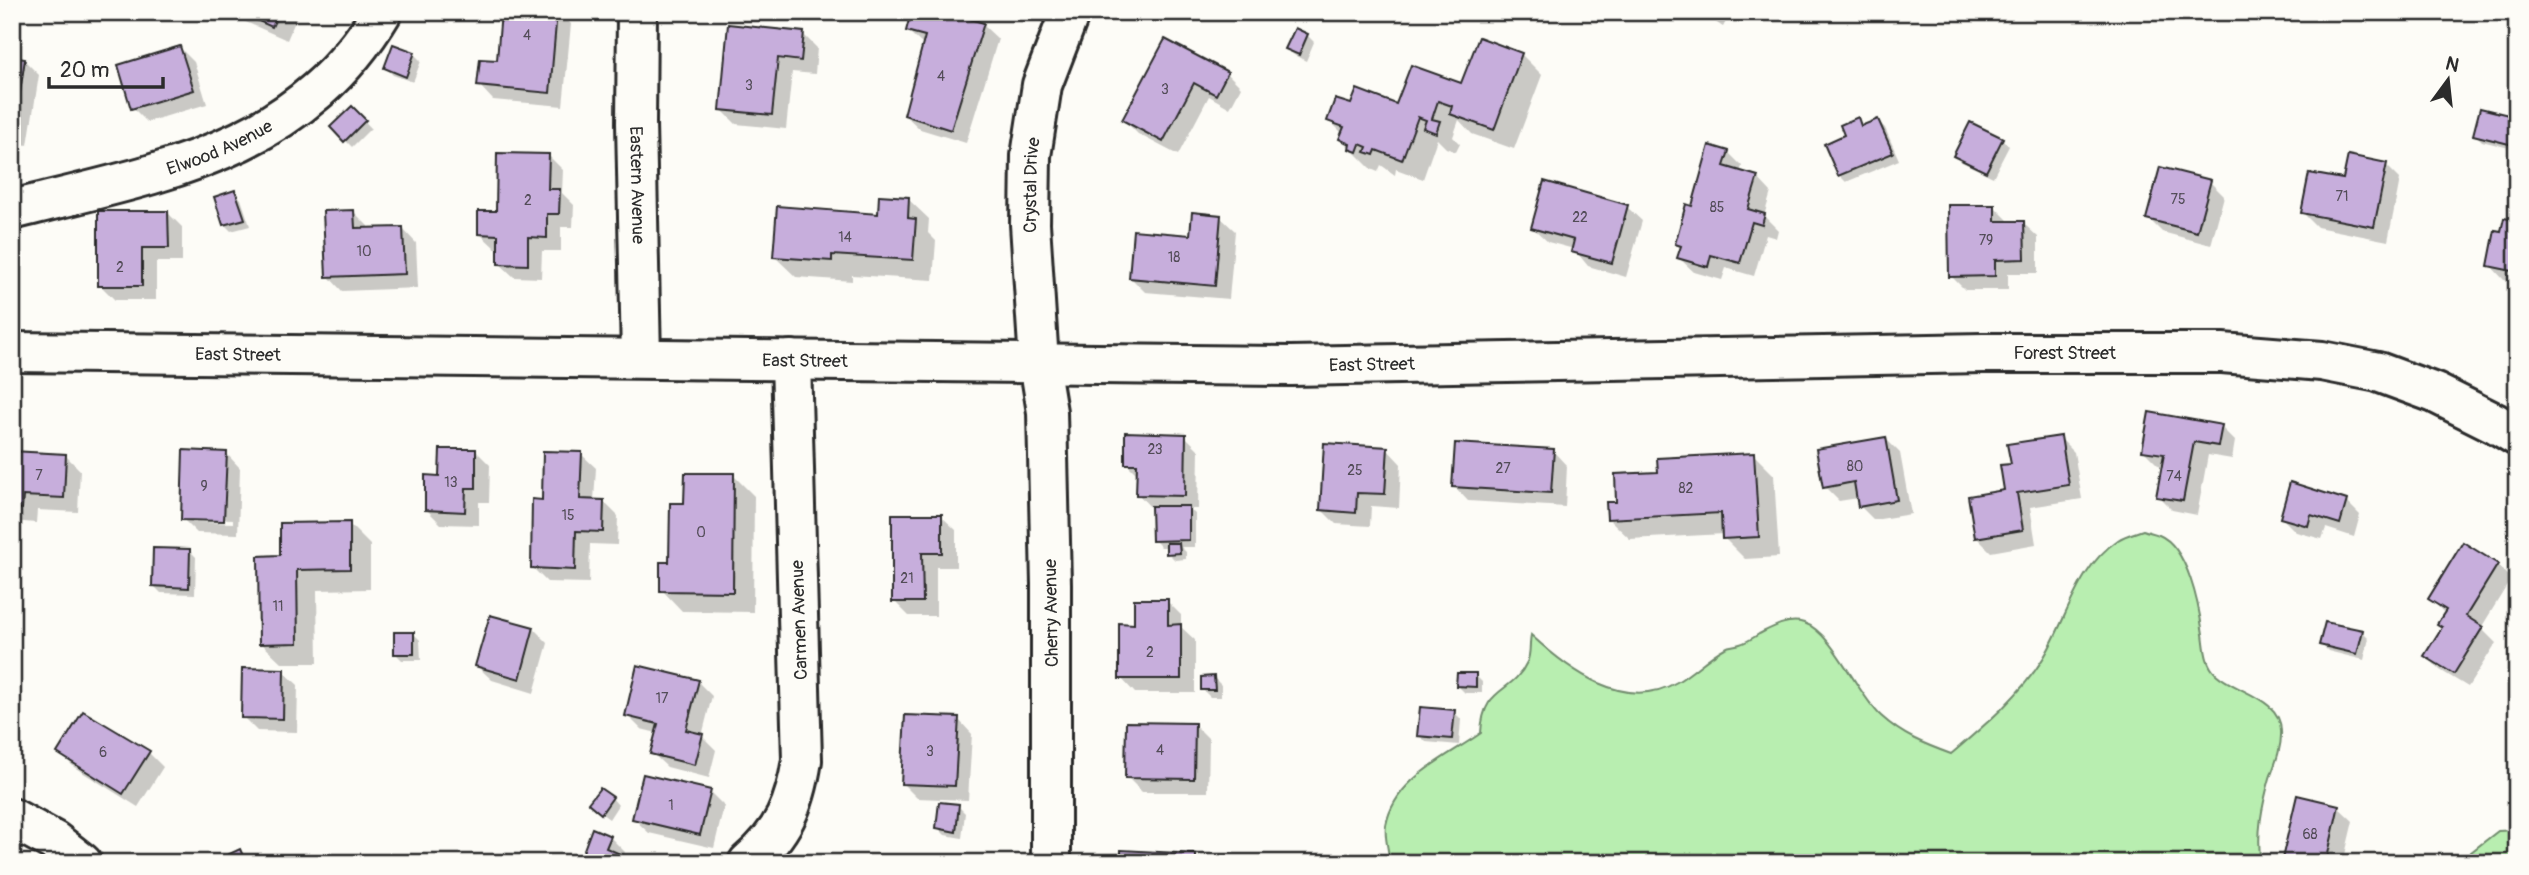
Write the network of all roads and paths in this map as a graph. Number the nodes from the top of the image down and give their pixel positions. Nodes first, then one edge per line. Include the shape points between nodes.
1 (382, 12) edge
2 (636, 12) edge
3 (1070, 12) edge
4 (12, 210) edge
5 (12, 352) edge
6 (641, 358) junction
7 (791, 360) junction
8 (1597, 361) joint
9 (1039, 363) junction
10 (2517, 436) edge
11 (12, 818) edge
12 (82, 863) edge
13 (748, 863) edge
14 (1051, 863) edge

1 - 4 main road, Elwood Avenue via 342,69 321,89 251,136 191,163 117,186
2 - 6 main road, Eastern Avenue
3 - 9 main road, Crystal Drive via 1042,85 1031,156
5 - 6 main road, East Street
6 - 7 main road, East Street
7 - 9 main road, East Street
7 - 13 main road, Carmen Avenue via 802,760 793,805 784,823
8 - 9 main road, East Street via 1291,366
8 - 10 main road, Forest Street via 1983,352 2280,356 2358,367 2397,378
9 - 14 main road, Cherry Avenue via 1047,412
11 - 12 main road

